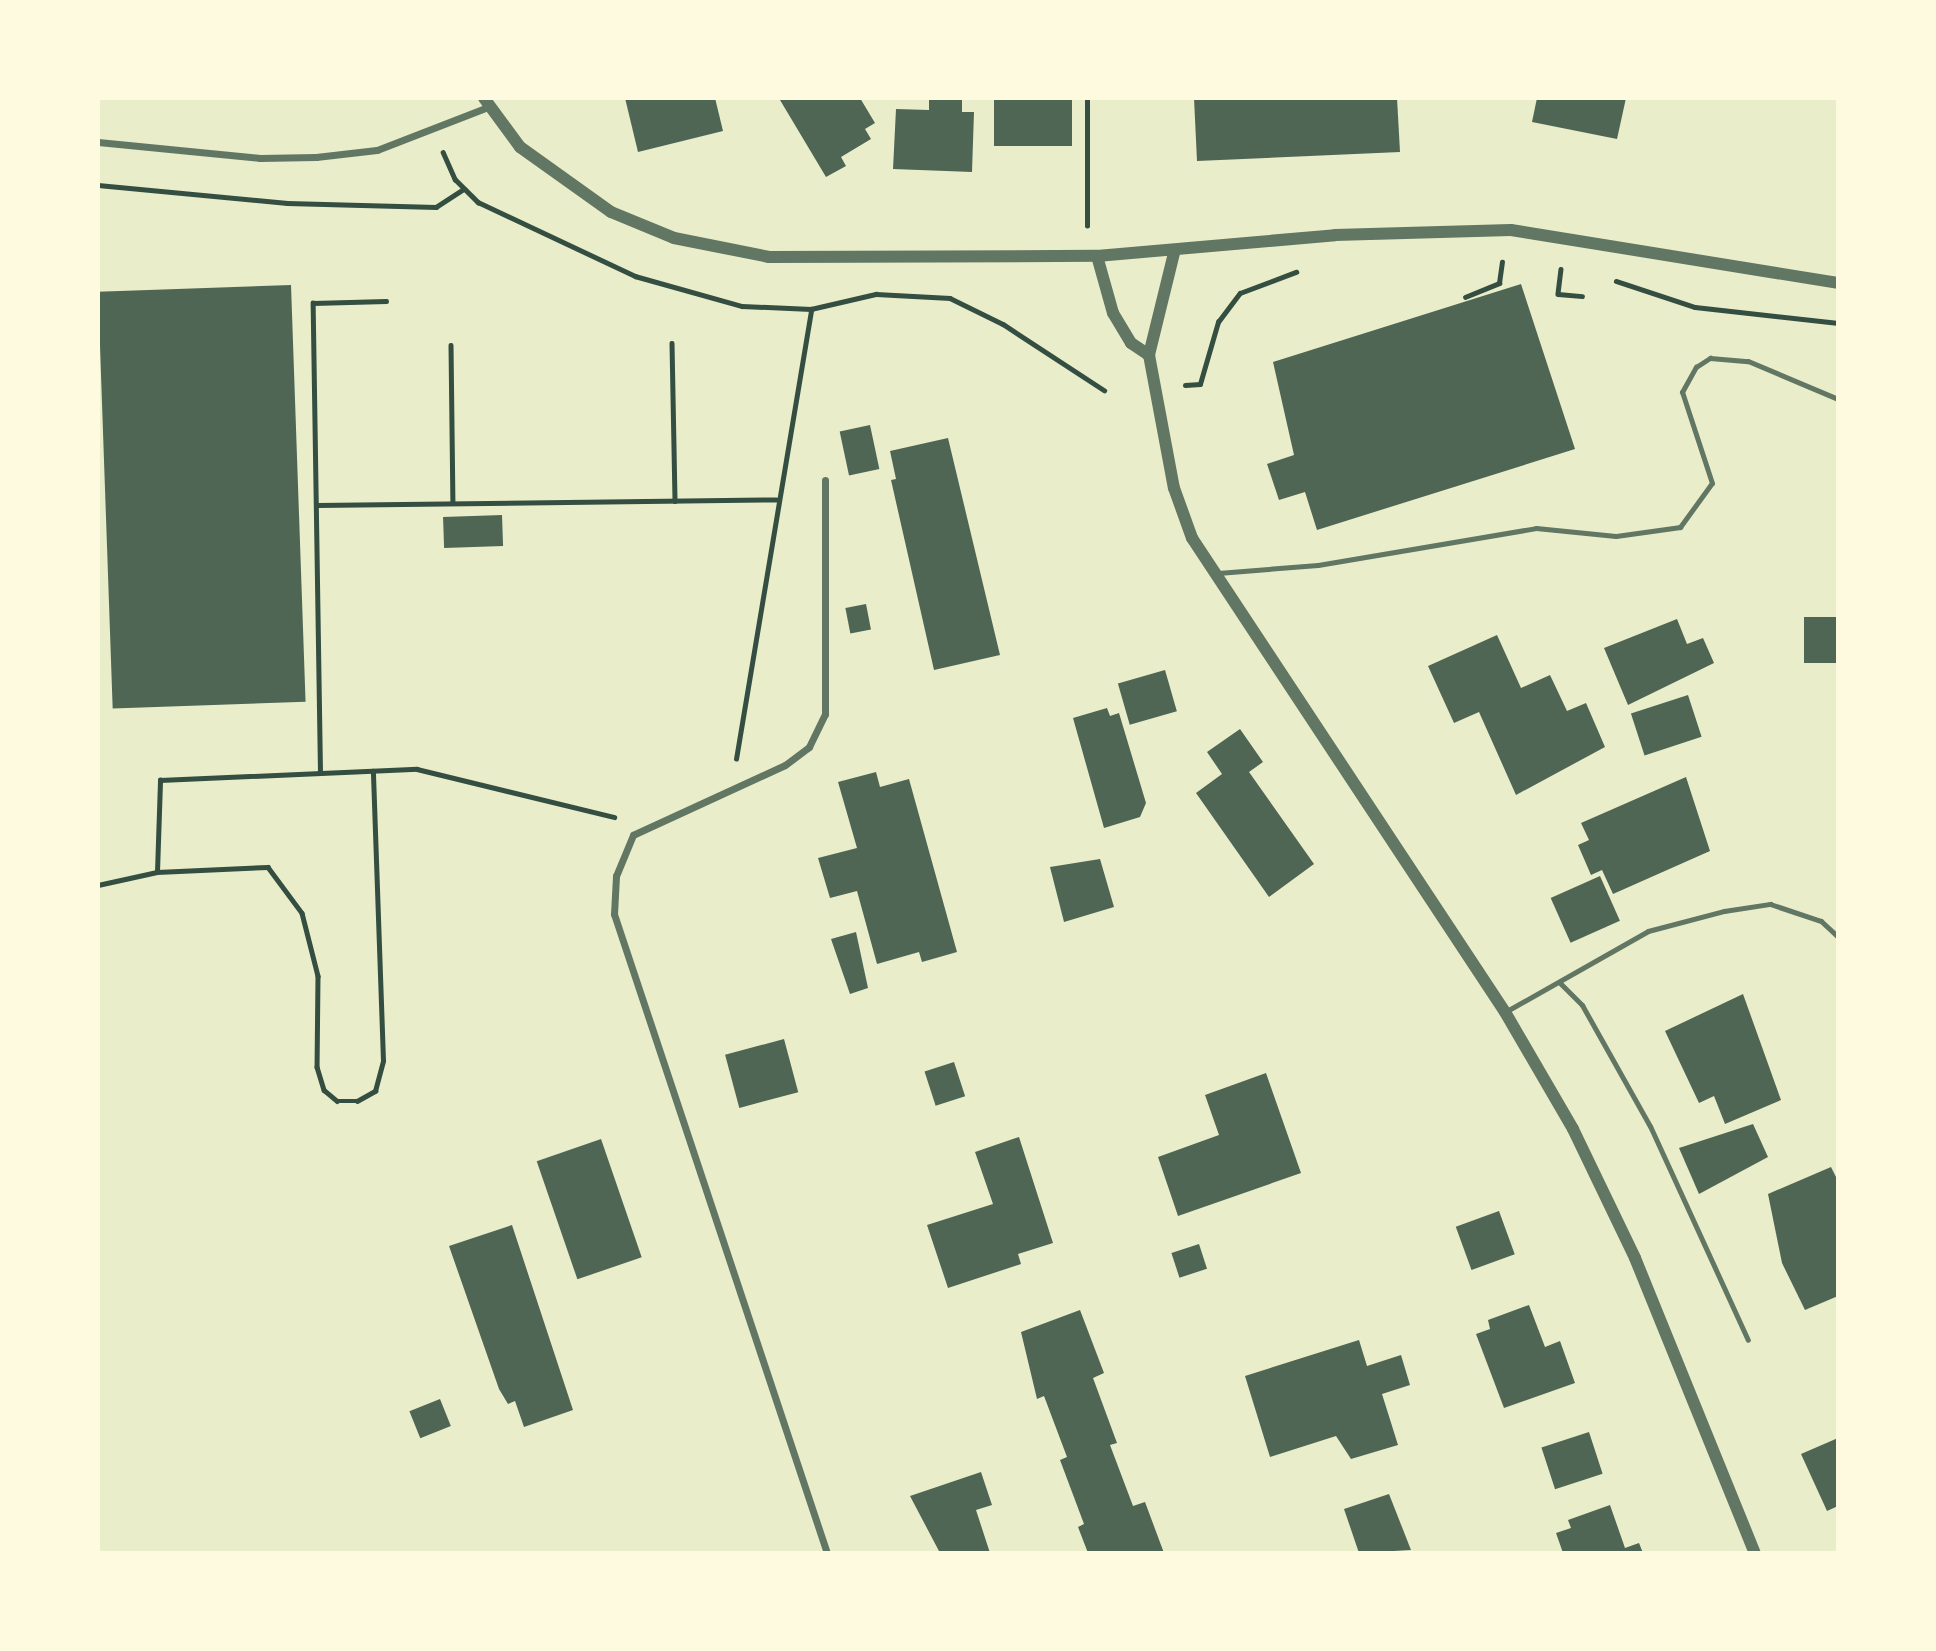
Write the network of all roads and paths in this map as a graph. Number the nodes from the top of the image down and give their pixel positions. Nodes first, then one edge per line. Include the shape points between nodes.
1 (1087, 98) edge
2 (486, 102) edge
3 (98, 142) edge
4 (98, 185) edge
5 (464, 189) dead end
6 (1085, 222) dead end
7 (1174, 253) junction
8 (1097, 256) junction
9 (1489, 262) dead end
10 (1502, 262) junction
11 (1514, 263) dead end
12 (1550, 265) dead end
13 (1561, 267) junction
14 (1573, 269) dead end
15 (1306, 270) dead end
16 (1610, 279) dead end
17 (1838, 283) edge
18 (1582, 296) dead end
19 (1465, 297) dead end
20 (386, 301) dead end
21 (811, 309) dead end
22 (1838, 323) edge
23 (672, 343) dead end
24 (451, 345) dead end
25 (1149, 355) junction
26 (1185, 385) dead end
27 (1838, 399) edge
28 (825, 480) dead end
29 (776, 499) junction
30 (675, 500) junction
31 (453, 503) junction
32 (317, 505) junction
33 (1215, 574) junction
34 (373, 771) junction
35 (320, 773) junction
36 (731, 791) junction
37 (633, 835) junction
38 (157, 872) junction
39 (98, 885) edge
40 (1838, 937) edge
41 (1559, 982) junction
42 (1505, 1013) junction
43 (1748, 1340) dead end
44 (827, 1553) edge
45 (1755, 1553) edge

1 - 6 path
2 - 3 street via 377,150 316,157 260,158
2 - 8 street via 511,138 554,174 611,212 674,238 806,259
4 - 5 path via 287,203 436,207
7 - 8 street
7 - 17 street via 1335,235 1511,230
7 - 25 street
8 - 25 street via 1113,313 1131,343
9 - 10 path
10 - 11 path
10 - 19 path via 1499,283
12 - 13 path
13 - 14 path
13 - 18 path via 1558,294
15 - 26 path via 1268,277 1240,293 1218,322 1200,384
16 - 22 path via 1695,307
20 - 32 path via 313,303
21 - 29 path
23 - 30 path
24 - 31 path
25 - 33 street via 1174,488 1192,538
27 - 33 lane via 1738,359 1710,358 1696,367 1682,392 1712,483 1680,527 1616,536 1536,528 1318,565
28 - 36 street via 825,714 809,747
29 - 30 path
29 - 36 path
30 - 31 path
31 - 32 path
32 - 35 path
33 - 42 street
34 - 35 path
34 - 37 path via 418,769 615,817
34 - 38 path via 383,1061 375,1091 357,1101 337,1101 324,1090 317,1067 318,976 302,913 284,883 268,867
35 - 38 path via 160,780
36 - 37 street
37 - 44 street via 616,876 614,914
38 - 39 path
40 - 41 lane via 1821,921 1770,904 1734,909 1648,931
41 - 42 lane
41 - 43 lane via 1582,1005 1650,1126
42 - 45 street via 1573,1129 1635,1258

